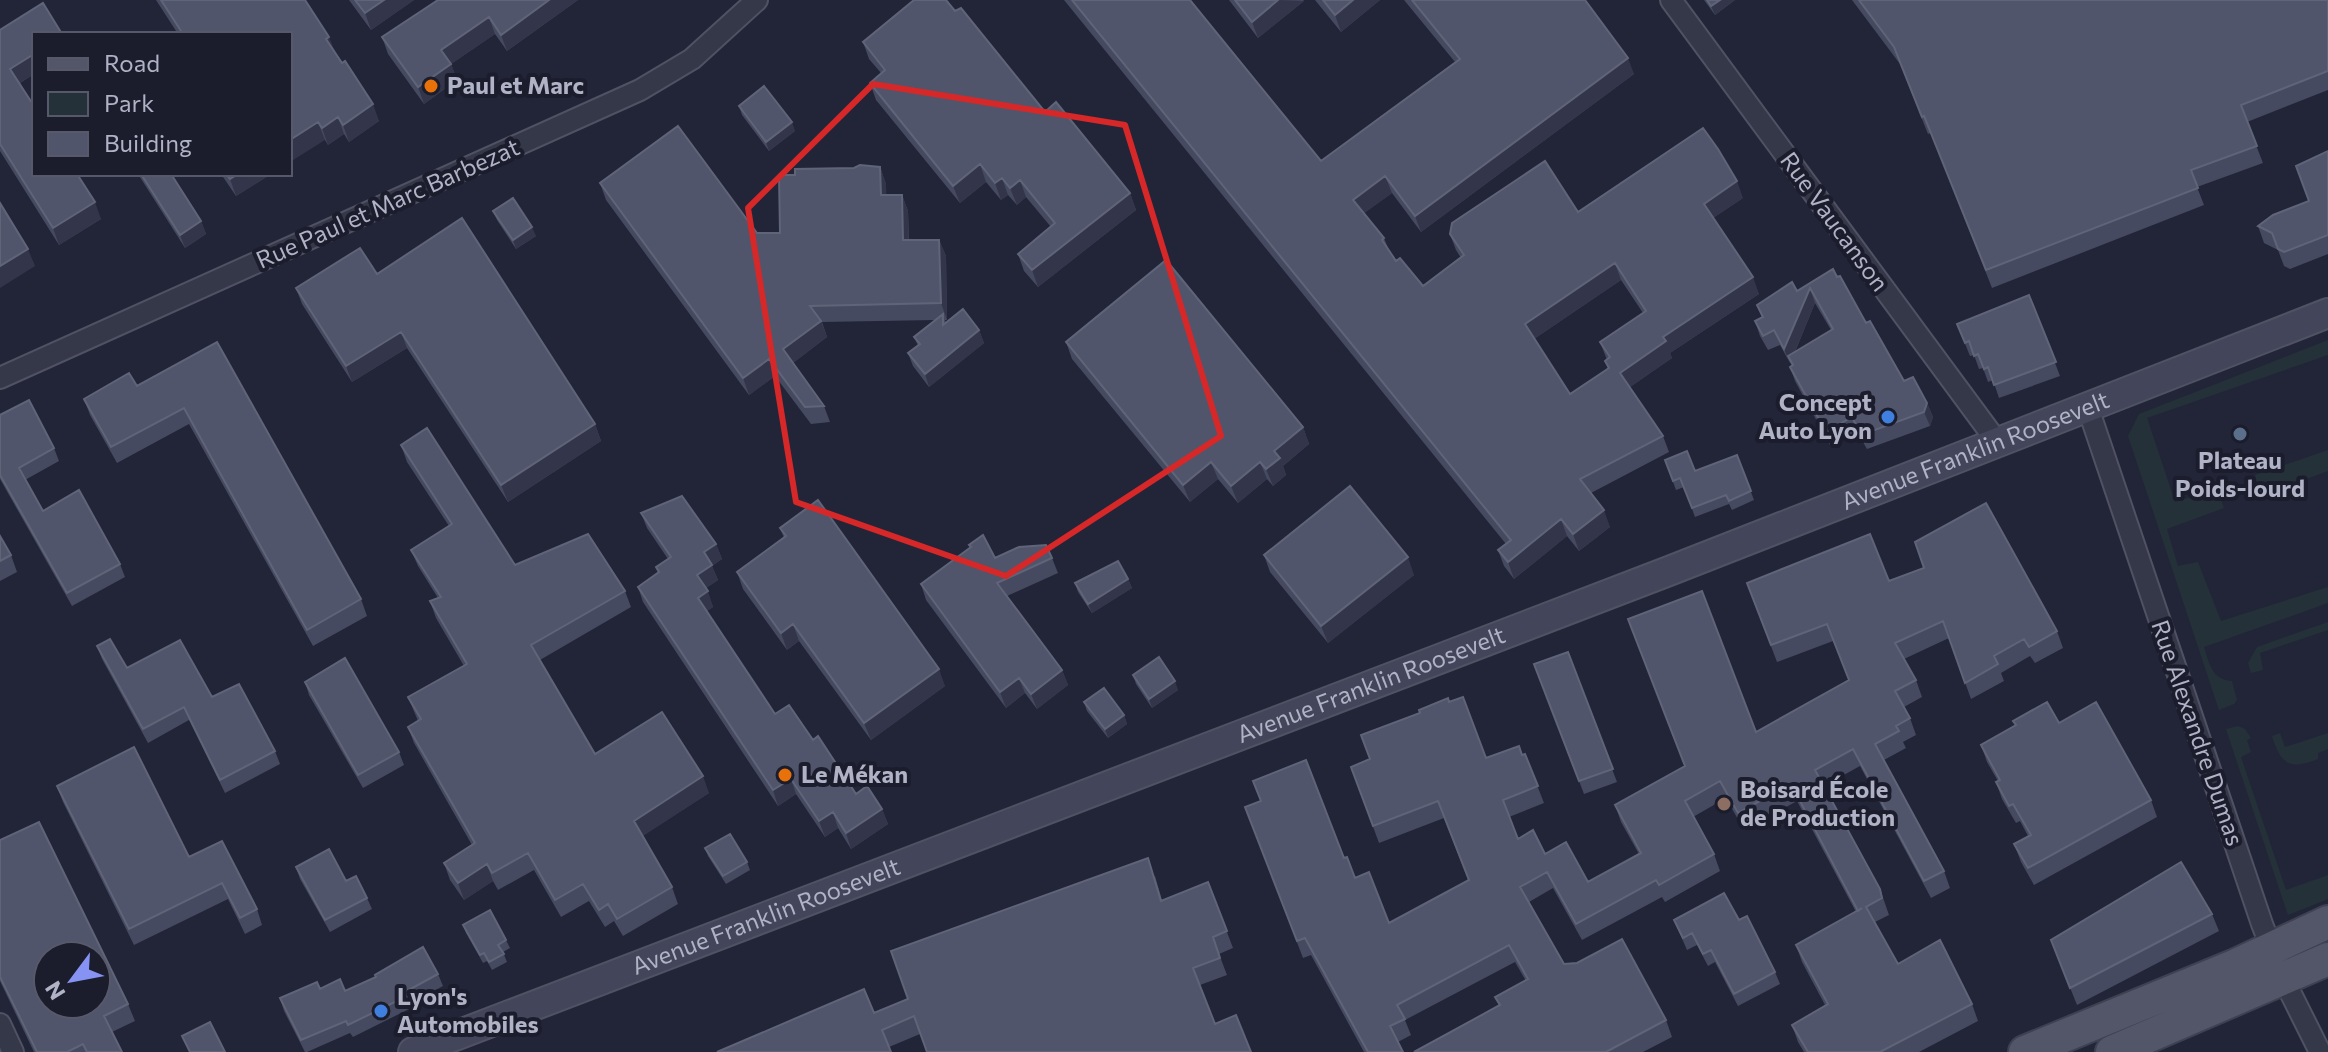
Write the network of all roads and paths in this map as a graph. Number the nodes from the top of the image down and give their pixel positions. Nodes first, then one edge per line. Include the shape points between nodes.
1 (757, 0) edge
2 (1671, 0) edge
3 (2328, 313) edge
4 (0, 378) edge
5 (2088, 408) junction
6 (1998, 443) junction
7 (2328, 922) edge
8 (2328, 959) edge
9 (2277, 963) junction
10 (0, 1024) edge
11 (13, 1052) edge
12 (413, 1052) edge
13 (2025, 1052) edge
14 (2112, 1052) edge
15 (2320, 1052) edge

1 - 4 street, Rue Paul et Marc Barbezat via 692,59 640,90
2 - 6 street, Rue Vaucanson
3 - 5 street, Avenue Franklin Roosevelt
5 - 6 street, Avenue Franklin Roosevelt
5 - 9 street, Rue Alexandre Dumas
6 - 12 street, Avenue Franklin Roosevelt
7 - 9 main road
8 - 9 main road
9 - 13 main road
9 - 14 main road
9 - 15 street, Rue Alexandre Dumas
10 - 11 street

